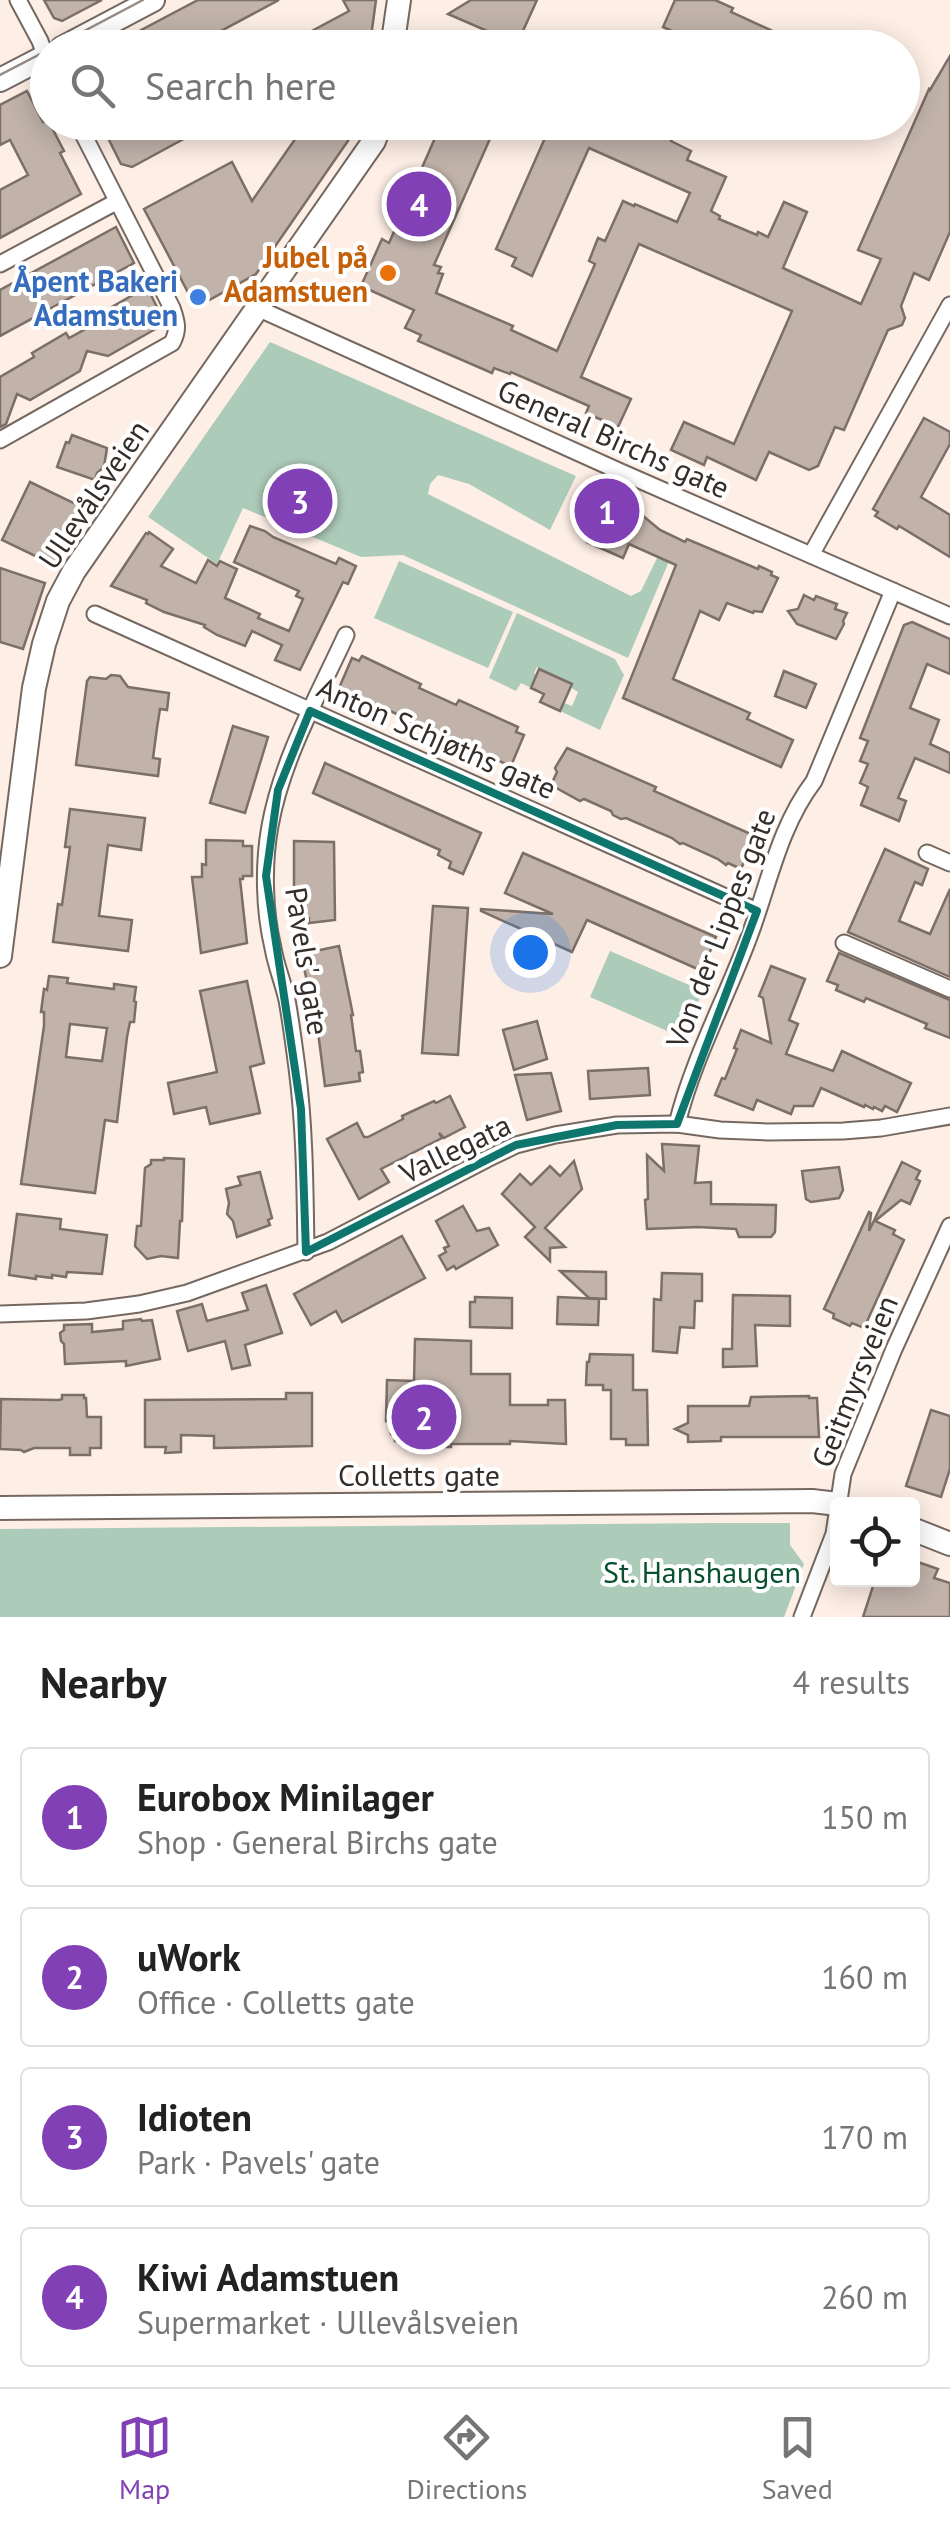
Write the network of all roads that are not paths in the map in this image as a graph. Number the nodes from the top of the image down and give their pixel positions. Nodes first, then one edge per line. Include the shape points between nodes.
1 (18, 0) edge
2 (153, 0) edge
3 (399, 0) edge
4 (34, 30) edge
5 (98, 30) edge
6 (395, 30) edge
7 (30, 66) edge
8 (0, 80) edge
9 (86, 140) edge
10 (374, 140) edge
11 (116, 202) junction
12 (0, 264) edge
13 (950, 305) edge
14 (258, 308) junction
15 (0, 440) edge
16 (811, 555) junction
17 (893, 592) junction
18 (95, 614) dead end
19 (950, 616) edge
20 (346, 635) dead end
21 (310, 711) junction
22 (926, 852) dead end
23 (950, 863) edge
24 (757, 912) junction
25 (844, 943) dead end
26 (0, 956) edge
27 (950, 989) edge
28 (950, 1116) edge
29 (677, 1124) junction
30 (950, 1226) edge
31 (306, 1252) junction
32 (0, 1314) edge
33 (839, 1497) edge
34 (830, 1503) edge
35 (0, 1508) edge
36 (920, 1532) edge
37 (830, 1544) edge
38 (950, 1544) edge
39 (802, 1617) edge

1 - 4 street
2 - 5 main road
3 - 6 main road
7 - 8 main road
9 - 11 street
10 - 14 main road, Ullevålsveien
11 - 12 street
11 - 15 street via 178,323 172,343
13 - 16 street
14 - 16 street, General Birchs gate
14 - 26 main road, Ullevålsveien via 58,601 34,688
16 - 17 street, General Birchs gate
17 - 19 street, General Birchs gate
17 - 24 street, Von der Lippes gate via 814,781 779,846
18 - 21 street, Anton Schjøths gate
20 - 21 street, Pavels' gate
21 - 24 street, Anton Schjøths gate
21 - 31 street, Pavels' gate via 278,790 266,876 301,1109
22 - 23 street
24 - 29 street, Von der Lippes gate
25 - 27 street
28 - 29 street, Vallegata via 843,1131
29 - 31 street, Vallegata via 617,1125 516,1146
30 - 33 street, Geitmyrsveien via 894,1349
31 - 32 street, Vallegata via 139,1304
34 - 35 main road, Colletts gate
36 - 38 main road
37 - 39 street, Geitmyrsveien

